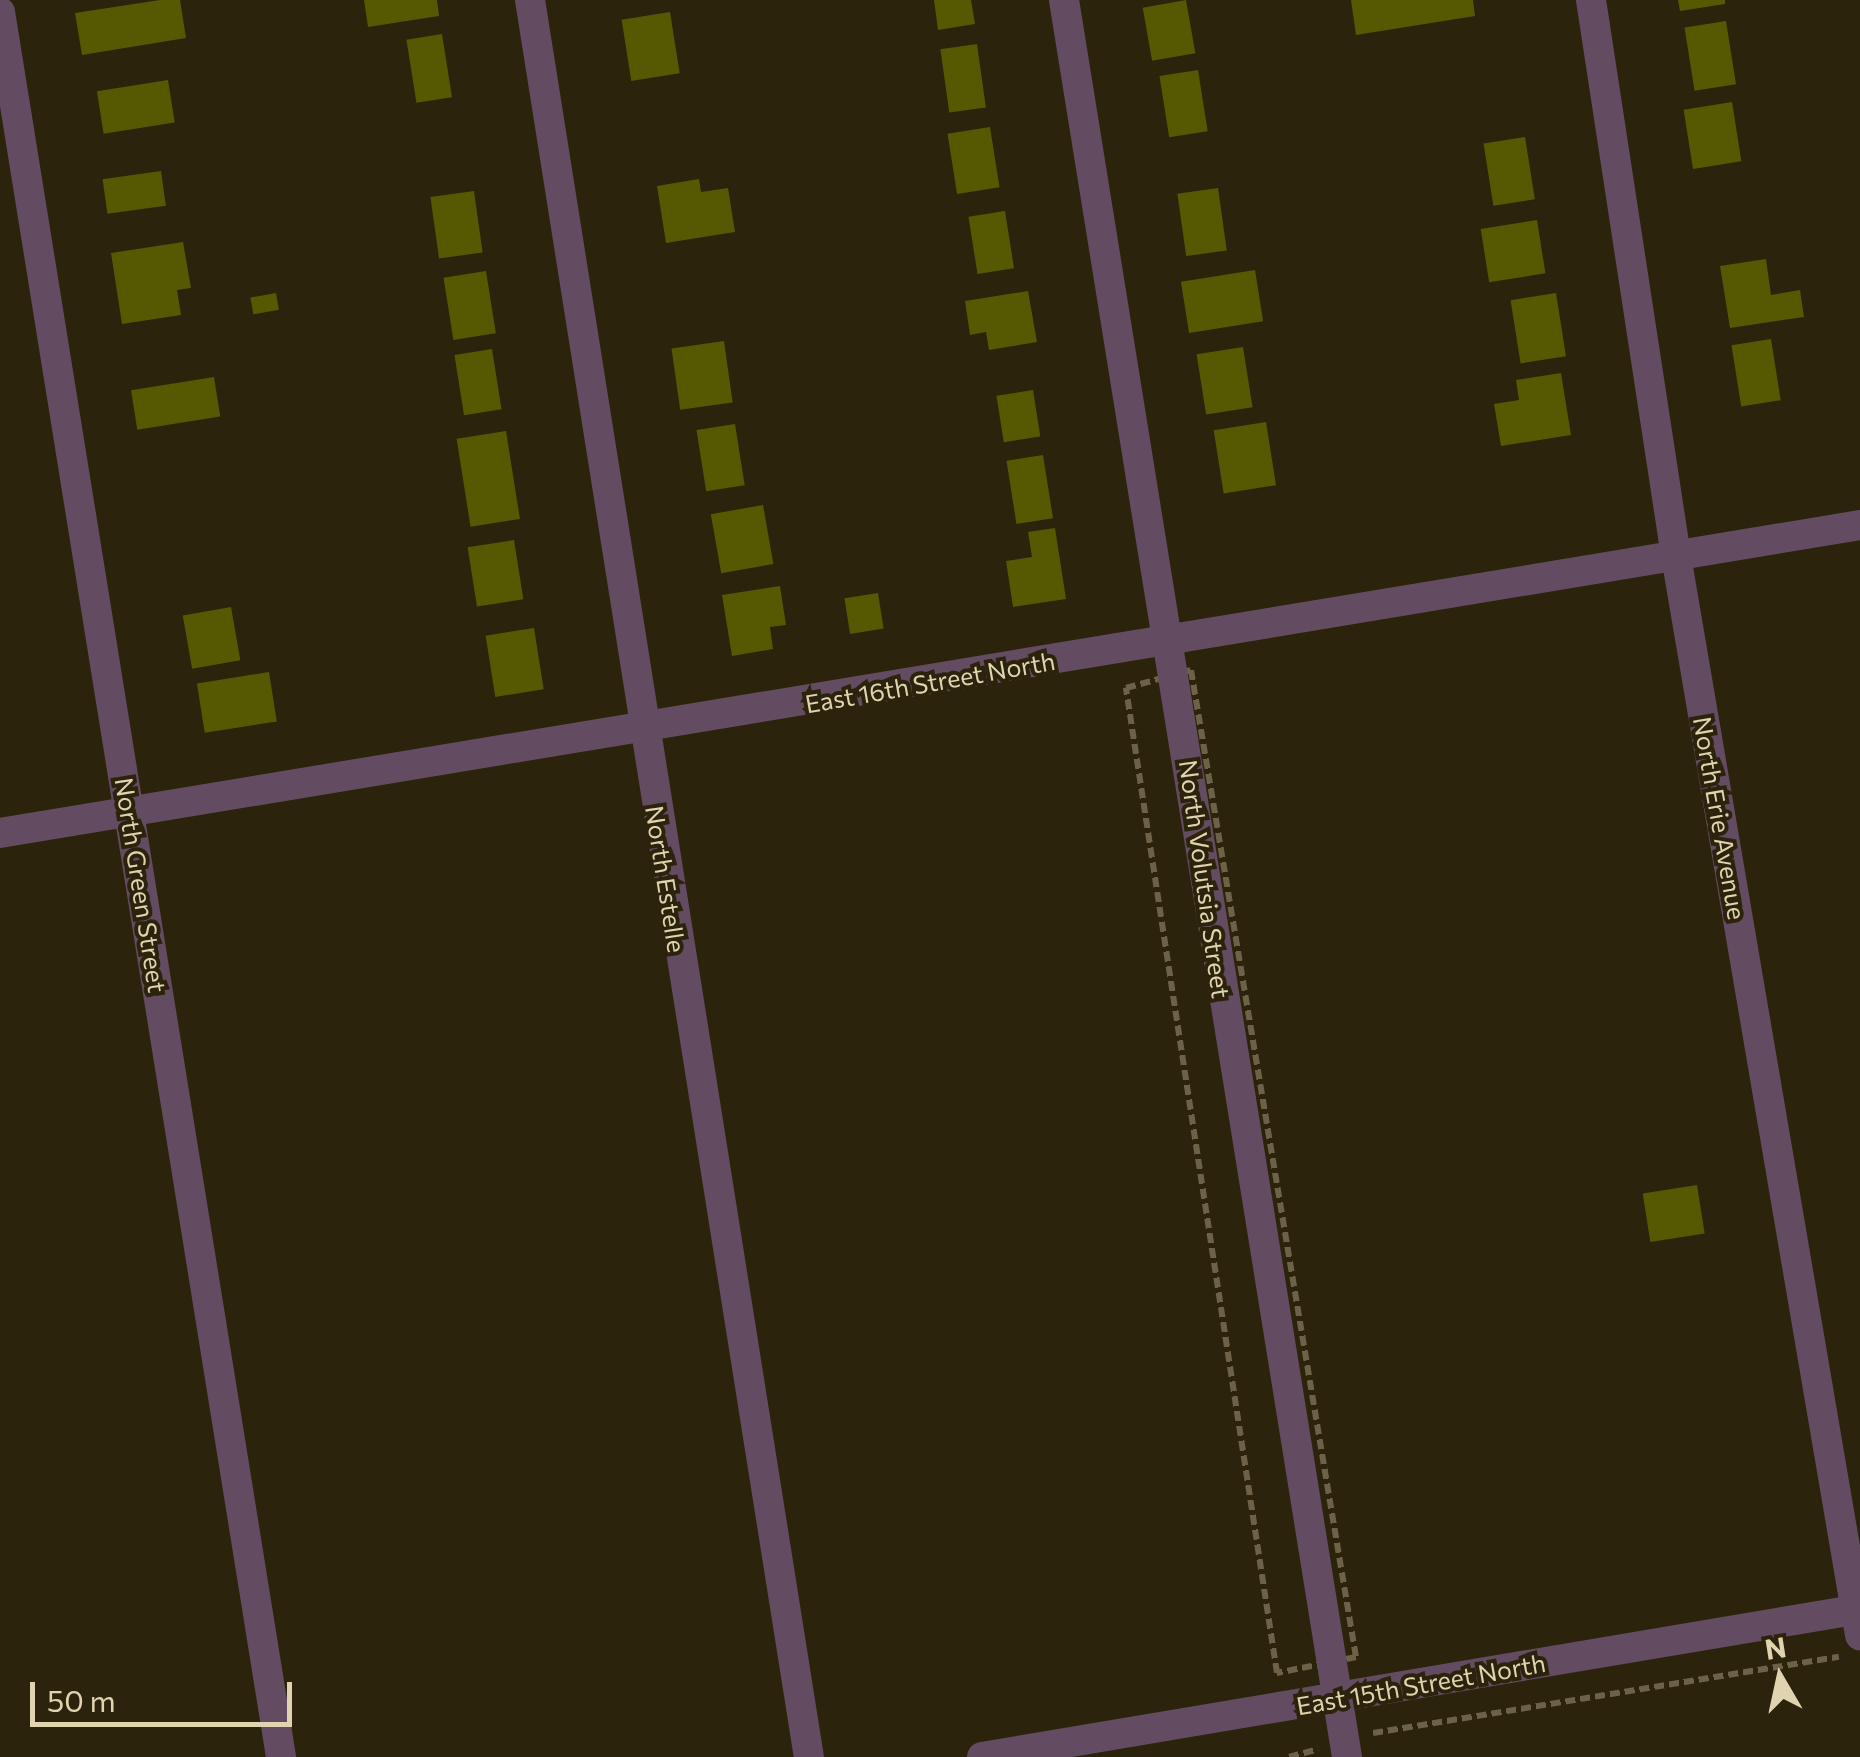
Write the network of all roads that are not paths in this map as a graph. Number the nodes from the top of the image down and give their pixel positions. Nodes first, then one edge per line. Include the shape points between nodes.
1 (530, 0) edge
2 (1064, 0) edge
3 (1591, 0) edge
4 (0, 12) edge
5 (1860, 524) edge
6 (1676, 556) junction
7 (1170, 642) junction
8 (642, 730) junction
9 (130, 812) junction
10 (0, 833) edge
11 (1859, 1618) edge
12 (1338, 1698) junction
13 (1346, 1749) edge
14 (281, 1757) edge
15 (808, 1757) edge
16 (982, 1757) edge

1 - 8 street, North Estelle
2 - 7 street, North Volutsia Street
3 - 6 street, North Erie Avenue
4 - 9 street, North Green Street
5 - 6 street, East 16th Street North
6 - 7 street, East 16th Street North
6 - 11 street, North Erie Avenue
7 - 8 street, East 16th Street North
7 - 12 street, North Volutsia Street via 1243,1136
8 - 9 street, East 16th Street North
8 - 15 street, North Estelle
9 - 10 street, East 16th Street North
9 - 14 street, North Green Street
11 - 12 street, East 15th Street North
12 - 13 street, North Volutsia Street
12 - 16 street, East 15th Street North

